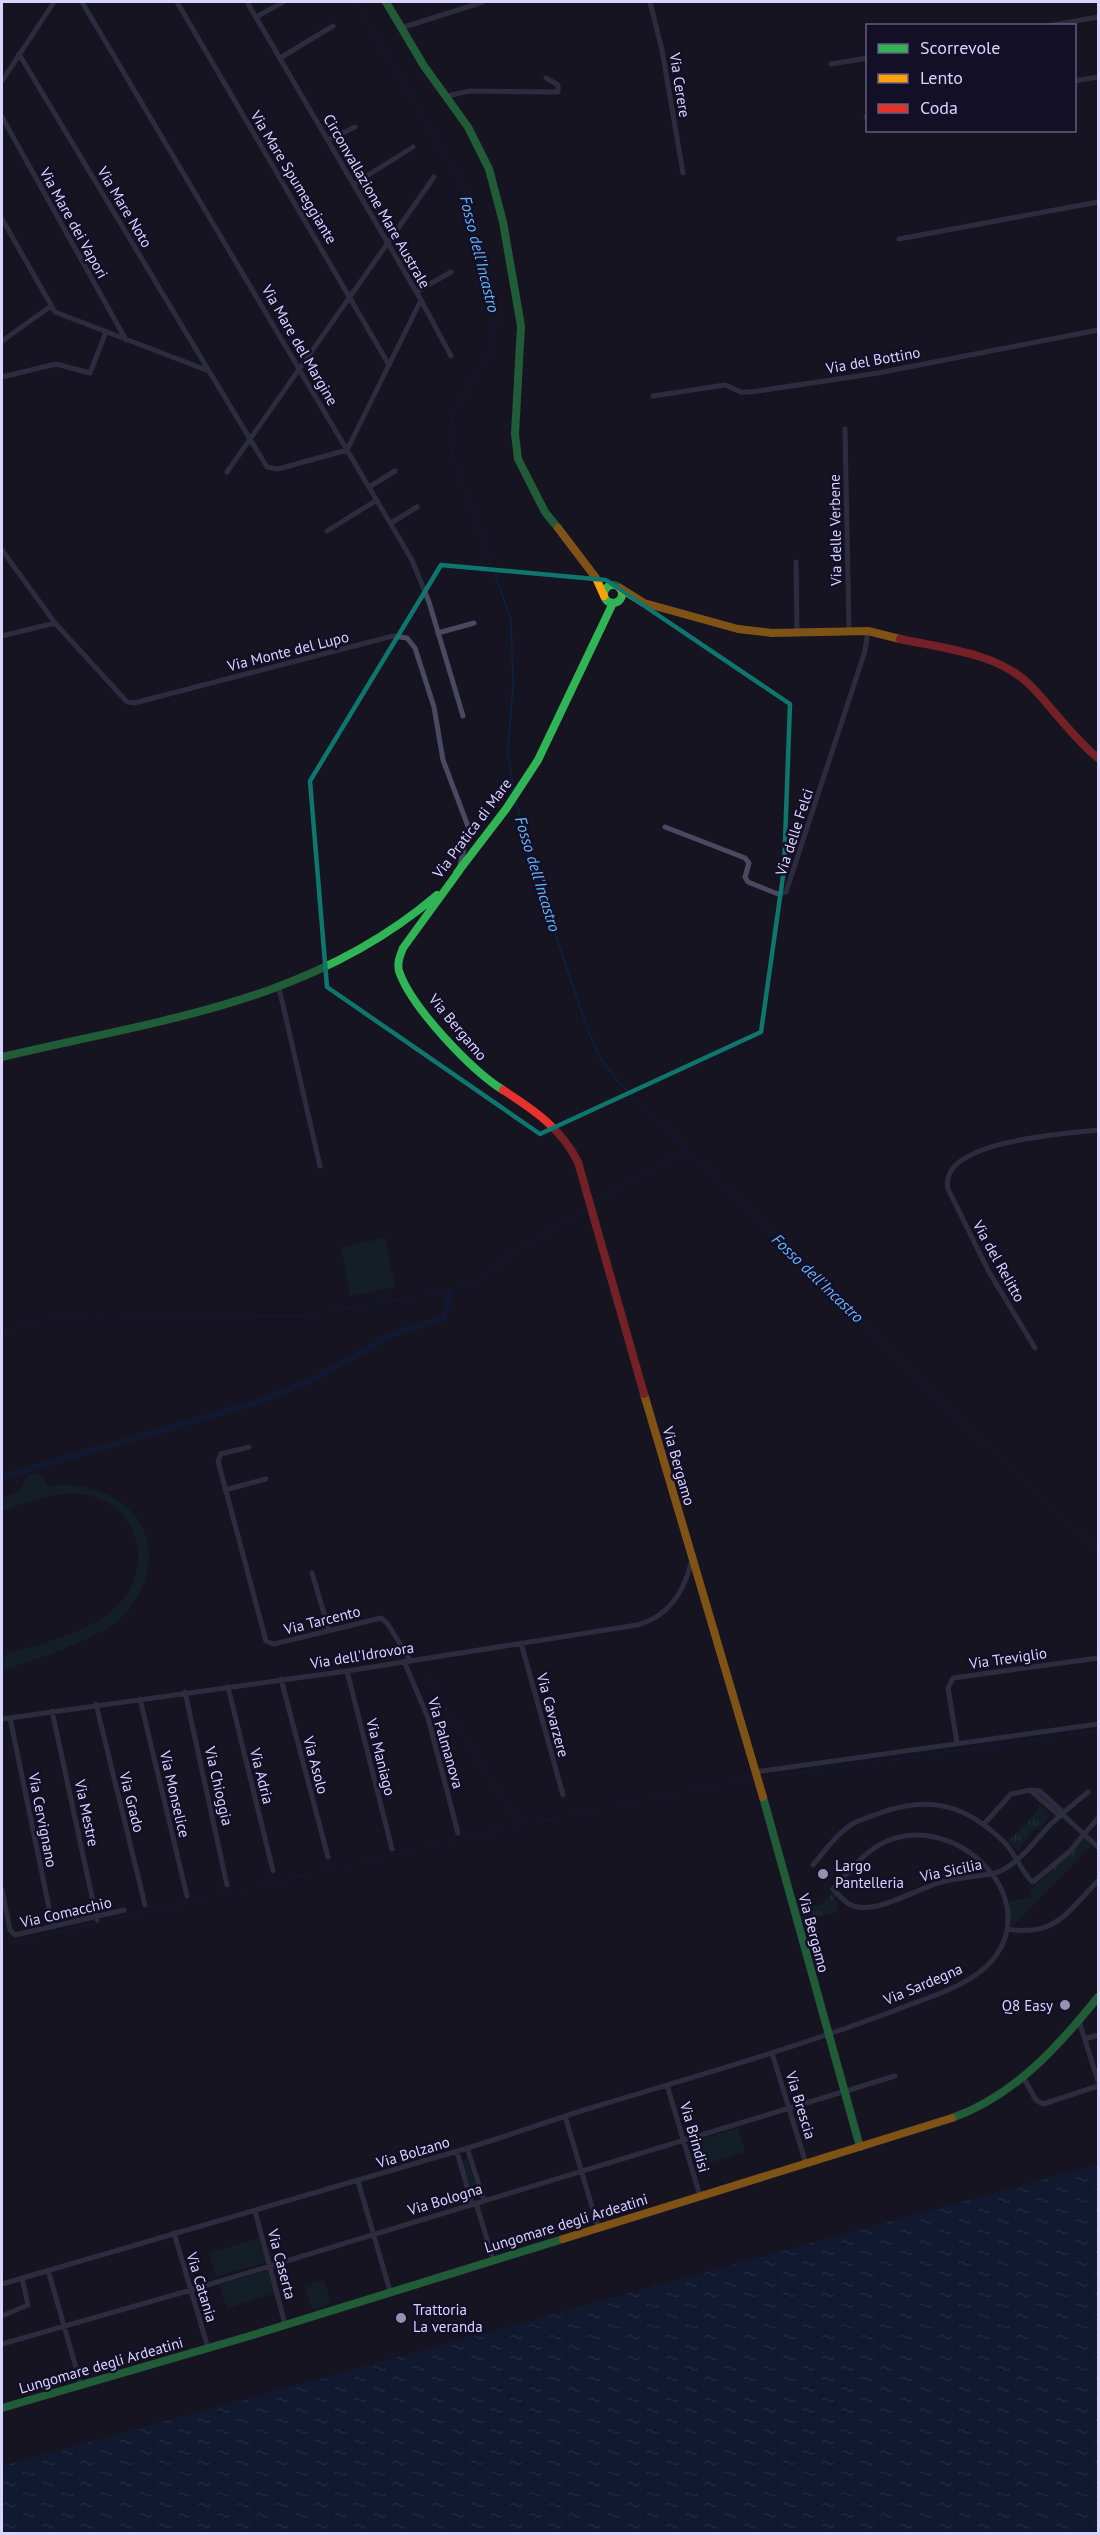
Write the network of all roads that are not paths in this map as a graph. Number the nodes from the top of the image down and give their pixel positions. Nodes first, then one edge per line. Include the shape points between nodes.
1 (54, 2) edge
2 (82, 2) edge
3 (177, 2) edge
4 (247, 2) edge
5 (283, 2) edge
6 (386, 2) edge
7 (483, 2) edge
8 (650, 2) edge
9 (256, 17) junction
10 (1098, 17) edge
11 (1059, 24) edge
12 (333, 26) dead end
13 (401, 28) junction
14 (19, 54) junction
15 (280, 58) junction
16 (866, 58) edge
17 (831, 64) dead end
18 (1098, 77) edge
19 (546, 78) dead end
20 (2, 81) edge
21 (1076, 81) edge
22 (447, 96) junction
23 (2, 117) edge
24 (355, 127) dead end
25 (328, 140) junction
26 (413, 147) dead end
27 (683, 173) dead end
28 (434, 177) dead end
29 (354, 184) junction
30 (1098, 202) edge
31 (2, 219) edge
32 (899, 239) dead end
33 (388, 242) junction
34 (451, 272) dead end
35 (417, 292) junction
36 (350, 295) junction
37 (421, 300) junction
38 (51, 306) junction
39 (1098, 330) edge
40 (106, 332) junction
41 (126, 340) junction
42 (2, 341) edge
43 (451, 356) dead end
44 (389, 365) junction
45 (300, 368) junction
46 (209, 371) junction
47 (2, 377) edge
48 (653, 396) dead end
49 (845, 429) dead end
50 (249, 439) junction
51 (347, 450) junction
52 (395, 471) dead end
53 (227, 472) dead end
54 (369, 487) junction
55 (377, 500) junction
56 (417, 507) dead end
57 (391, 523) junction
58 (327, 531) dead end
59 (2, 550) edge
60 (796, 562) dead end
61 (596, 578) junction
62 (611, 585) junction
63 (620, 588) junction
64 (611, 599) junction
65 (635, 599) junction
66 (55, 623) junction
67 (474, 623) dead end
68 (849, 630) junction
69 (868, 631) junction
70 (797, 632) junction
71 (438, 633) junction
72 (2, 636) edge
73 (463, 716) dead end
74 (1098, 758) edge
75 (665, 827) dead end
76 (459, 871) junction
77 (279, 988) junction
78 (2, 1057) edge
79 (1098, 1130) edge
80 (320, 1166) dead end
81 (1035, 1348) dead end
82 (249, 1447) dead end
83 (266, 1479) dead end
84 (225, 1490) junction
85 (692, 1560) junction
86 (312, 1573) dead end
87 (329, 1630) junction
88 (520, 1643) junction
89 (1098, 1658) edge
90 (407, 1661) junction
91 (346, 1671) junction
92 (281, 1679) junction
93 (228, 1686) junction
94 (185, 1692) junction
95 (140, 1698) junction
96 (96, 1704) junction
97 (52, 1711) junction
98 (10, 1718) junction
99 (2, 1719) edge
100 (1098, 1724) edge
101 (957, 1743) junction
102 (755, 1772) junction
103 (1088, 1792) dead end
104 (563, 1795) dead end
105 (1062, 1815) junction
106 (1098, 1818) edge
107 (984, 1824) junction
108 (458, 1833) dead end
109 (1084, 1834) junction
110 (1098, 1847) edge
111 (392, 1849) dead end
112 (328, 1857) dead end
113 (1018, 1858) junction
114 (813, 1866) dead end
115 (273, 1870) dead end
116 (991, 1874) junction
117 (1098, 1881) edge
118 (227, 1885) dead end
119 (2, 1890) edge
120 (187, 1896) dead end
121 (145, 1905) dead end
122 (124, 1910) dead end
123 (96, 1918) junction
124 (53, 1927) junction
125 (1007, 1929) junction
126 (1098, 1997) edge
127 (1079, 2021) junction
128 (1098, 2035) edge
129 (829, 2036) junction
130 (1085, 2039) junction
131 (772, 2053) junction
132 (896, 2076) dead end
133 (1024, 2079) junction
134 (1098, 2081) edge
135 (668, 2085) junction
136 (1098, 2086) edge
137 (844, 2091) junction
138 (789, 2108) junction
139 (565, 2116) junction
140 (684, 2140) junction
141 (860, 2147) junction
142 (467, 2148) junction
143 (457, 2152) junction
144 (806, 2164) junction
145 (581, 2171) junction
146 (358, 2181) junction
147 (700, 2196) junction
148 (484, 2200) junction
149 (474, 2203) junction
150 (255, 2211) junction
151 (598, 2227) junction
152 (174, 2234) junction
153 (373, 2234) junction
154 (493, 2259) junction
155 (270, 2266) junction
156 (48, 2270) junction
157 (22, 2278) junction
158 (2, 2284) edge
159 (191, 2290) junction
160 (390, 2290) junction
161 (2, 2316) edge
162 (285, 2324) junction
163 (64, 2326) junction
164 (2, 2344) edge
165 (208, 2348) junction
166 (81, 2385) junction
167 (2, 2408) edge

1 - 14 street
2 - 45 street, Via Mare del Margine
3 - 36 street, Via Mare Spumeggiante
4 - 9 street, Circonvallazione Mare Australe
5 - 9 street
6 - 13 main road
7 - 13 street
8 - 27 street, Via Cerere
9 - 15 street, Circonvallazione Mare Australe
10 - 11 street
12 - 15 street
13 - 22 main road
14 - 20 street
14 - 46 street, Via Mare Noto
15 - 25 street, Circonvallazione Mare Australe
16 - 17 street
18 - 21 street
19 - 22 street via 556,83 559,91 470,91
22 - 61 main road via 489,170 507,239 521,331 515,434 518,459 555,527
23 - 41 street, Via Mare dei Vapori
24 - 25 street
25 - 29 street, Circonvallazione Mare Australe
26 - 29 street
28 - 33 street
29 - 33 street, Circonvallazione Mare Australe
30 - 32 street
31 - 38 street
33 - 35 street, Circonvallazione Mare Australe
33 - 36 street
34 - 35 street
35 - 37 street, Circonvallazione Mare Australe
36 - 44 street, Via Mare Spumeggiante
36 - 45 street
37 - 43 street
37 - 44 street, Circonvallazione Mare Australe
38 - 40 street via 59,314
38 - 42 street
39 - 48 street, Via del Bottino via 878,373 751,392 723,385
40 - 41 street
40 - 47 street via 91,373 56,364
41 - 46 street
44 - 51 street, Circonvallazione Mare Australe
45 - 50 street
45 - 51 street, Via Mare del Margine
46 - 50 street
49 - 68 street, Via delle Verbene
50 - 51 street via 265,466 274,469
50 - 53 street
51 - 54 street, Via Mare del Margine
52 - 54 street
54 - 55 street, Via Mare del Margine
55 - 57 street, Via Mare del Margine
55 - 58 street
56 - 57 street
57 - 71 street, Via Mare del Margine via 420,577
59 - 66 street, Via Monte del Lupo
60 - 70 street
61 - 62 main road
61 - 64 main road
62 - 63 main road
62 - 64 main road via 606,588
63 - 64 main road via 622,596
63 - 65 main road
64 - 65 main road
64 - 76 main road, Via Pratica di Mare via 542,752 506,809
65 - 70 main road via 729,628 762,633
66 - 72 street
66 - 76 street, Via Monte del Lupo via 123,699 134,703 393,636 407,638 416,650 434,707 443,760 469,829
67 - 71 street
68 - 69 main road
68 - 70 main road
69 - 74 main road via 978,657 1008,669 1031,686 1079,742
69 - 75 street, Via delle Felci via 865,651 786,892 778,894 748,882 745,877 749,862 745,858
71 - 73 street, Via Mare del Margine
76 - 77 main road, Via Pratica di Mare via 426,905 385,935 336,963
76 - 85 main road, Via Bergamo via 403,948 399,970 463,1058 542,1115 576,1156
77 - 78 main road, Via Pratica di Mare
77 - 80 street
79 - 81 street, Via del Relitto via 984,1148 957,1162 946,1182 986,1267
82 - 84 street, Via Tarcento via 218,1456
83 - 84 street
84 - 87 street, Via Tarcento via 266,1641 274,1644
85 - 88 street, Via dell'Idrovora via 679,1593 668,1609 654,1619
85 - 102 main road, Via Bergamo
86 - 87 street
87 - 90 street, Via Tarcento via 383,1619
88 - 90 street, Via dell'Idrovora
88 - 104 street, Via Cavarzere
89 - 101 street, Via Treviglio via 952,1678 948,1686
90 - 91 street, Via dell'Idrovora
90 - 108 street, Via Palmanova via 428,1718
91 - 92 street, Via dell'Idrovora
91 - 111 street, Via Maniago
92 - 93 street, Via dell'Idrovora
92 - 112 street, Via Asolo
93 - 94 street, Via dell'Idrovora
93 - 115 street, Via Adria
94 - 95 street, Via dell'Idrovora
94 - 118 street, Via Chioggia
95 - 96 street, Via dell'Idrovora
95 - 120 street, Via Monselice
96 - 97 street, Via dell'Idrovora
96 - 121 street, Via Grado
97 - 98 street, Via dell'Idrovora
97 - 123 street, Via Mestre
98 - 99 street, Via dell'Idrovora
98 - 124 street, Via Cervignano
100 - 101 street
101 - 102 street
102 - 129 main road, Via Bergamo
103 - 105 street, Via Sicilia
105 - 107 street via 1030,1790 1011,1794
105 - 109 street
105 - 113 street, Via Sicilia
106 - 109 street
107 - 113 street
107 - 114 street via 957,1809 928,1803 904,1805 854,1823
109 - 110 street
109 - 113 street via 1033,1882
113 - 116 street, Via Sicilia via 1002,1871
116 - 116 street, Via Sicilia via 935,1883 873,1906 852,1906 833,1889 872,1849 911,1835 955,1842 977,1857
116 - 125 street via 1005,1905
117 - 125 street via 1049,1927 1032,1932
119 - 124 street, Via Comacchio via 13,1935
122 - 123 street, Via Comacchio
123 - 124 street, Via Comacchio
125 - 129 street, Via Sardegna via 997,1954 974,1975
126 - 127 main road, Lungomare degli Ardeatini
127 - 130 street
127 - 133 main road, Lungomare degli Ardeatini via 1050,2056
128 - 130 street
129 - 131 street, Via Bolzano
129 - 137 main road, Via Bergamo
130 - 134 street
131 - 135 street, Via Bolzano
131 - 138 street, Via Brescia
132 - 137 street, Via Bologna
133 - 136 street via 1041,2103
133 - 141 main road, Lungomare degli Ardeatini via 976,2108
135 - 139 street, Via Bolzano
135 - 140 street, Via Brindisi
137 - 138 street, Via Bologna
137 - 141 main road, Via Bergamo
138 - 140 street, Via Bologna
138 - 144 street, Via Brescia
139 - 142 street, Via Bolzano
139 - 145 street
140 - 145 street, Via Bologna
140 - 147 street, Via Brindisi
141 - 144 main road, Lungomare degli Ardeatini
142 - 143 street, Via Bolzano
142 - 148 street
143 - 146 street, Via Bolzano
143 - 149 street
144 - 147 main road, Lungomare degli Ardeatini
145 - 148 street, Via Bologna
145 - 151 street
146 - 150 street, Via Bolzano
146 - 153 street
147 - 151 main road, Lungomare degli Ardeatini
148 - 149 street, Via Bologna
149 - 153 street, Via Bologna
149 - 154 street
150 - 152 street, Via Bolzano
150 - 155 street, Via Caserta
151 - 154 main road, Lungomare degli Ardeatini
152 - 156 street, Via Bolzano
152 - 159 street, Via Catania
153 - 155 street, Via Bologna
153 - 160 street
154 - 160 main road, Lungomare degli Ardeatini
155 - 159 street, Via Bologna
155 - 162 street, Via Caserta
156 - 157 street, Via Bolzano
156 - 163 street
157 - 158 street, Via Bolzano
157 - 161 street via 28,2306
159 - 163 street, Via Bologna
159 - 165 street, Via Catania
160 - 162 main road, Lungomare degli Ardeatini
162 - 165 main road, Lungomare degli Ardeatini
163 - 164 street, Via Bologna
163 - 166 street
165 - 166 main road, Lungomare degli Ardeatini
166 - 167 main road, Lungomare degli Ardeatini

